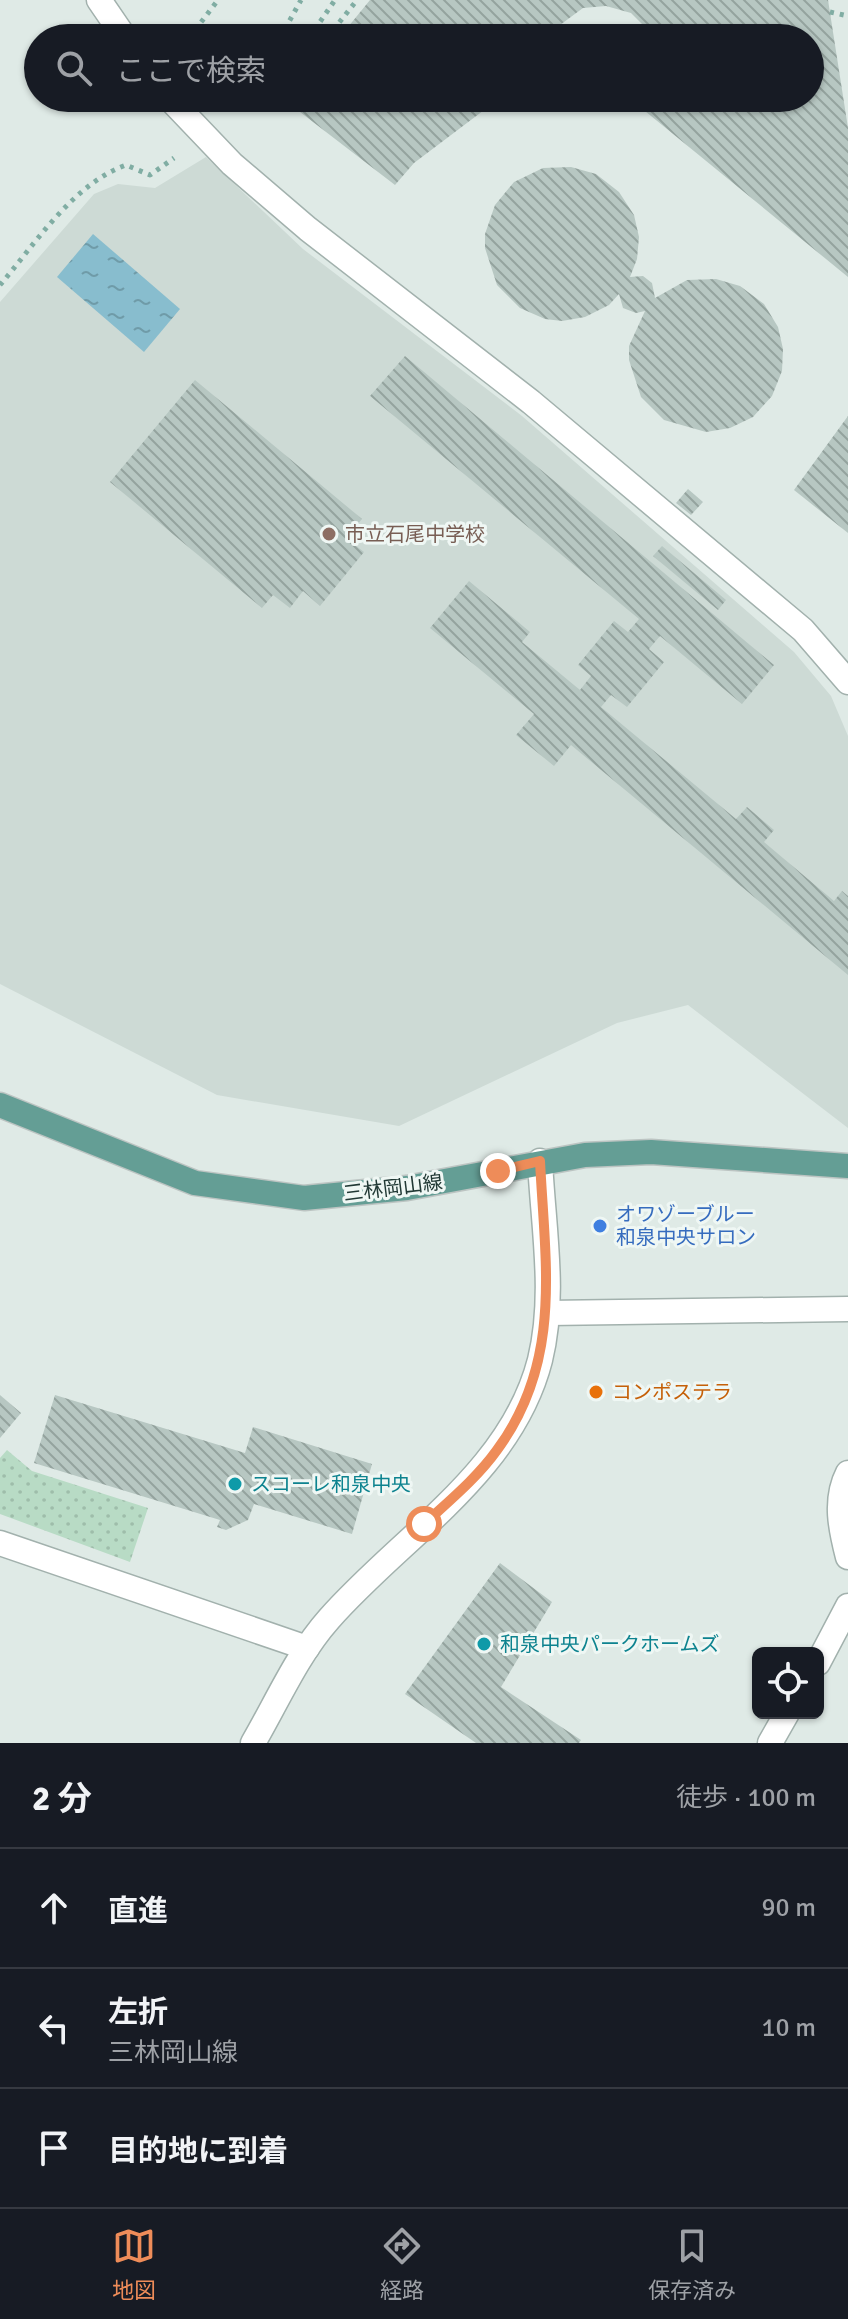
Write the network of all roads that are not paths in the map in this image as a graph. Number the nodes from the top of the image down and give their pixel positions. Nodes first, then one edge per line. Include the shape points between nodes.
1 (99, 0) edge
2 (115, 24) edge
3 (182, 112) edge
4 (848, 682) edge
5 (0, 1105) edge
6 (540, 1161) junction
7 (848, 1166) edge
8 (848, 1309) edge
9 (548, 1313) junction
10 (848, 1473) edge
11 (0, 1543) edge
12 (848, 1557) edge
13 (848, 1606) edge
14 (307, 1648) junction
15 (824, 1652) edge
16 (784, 1719) edge
17 (253, 1743) edge
18 (770, 1743) edge

1 - 2 street
3 - 4 street via 232,164 297,219 531,402 803,630
5 - 6 main road, 三林岡山線 via 195,1183 304,1198 407,1188
6 - 7 main road, 三林岡山線 via 651,1152
6 - 9 street
8 - 9 street
9 - 14 street via 540,1360 522,1408 497,1450 348,1599
10 - 12 street via 840,1499
11 - 14 street
13 - 15 street
14 - 17 street
16 - 18 street

